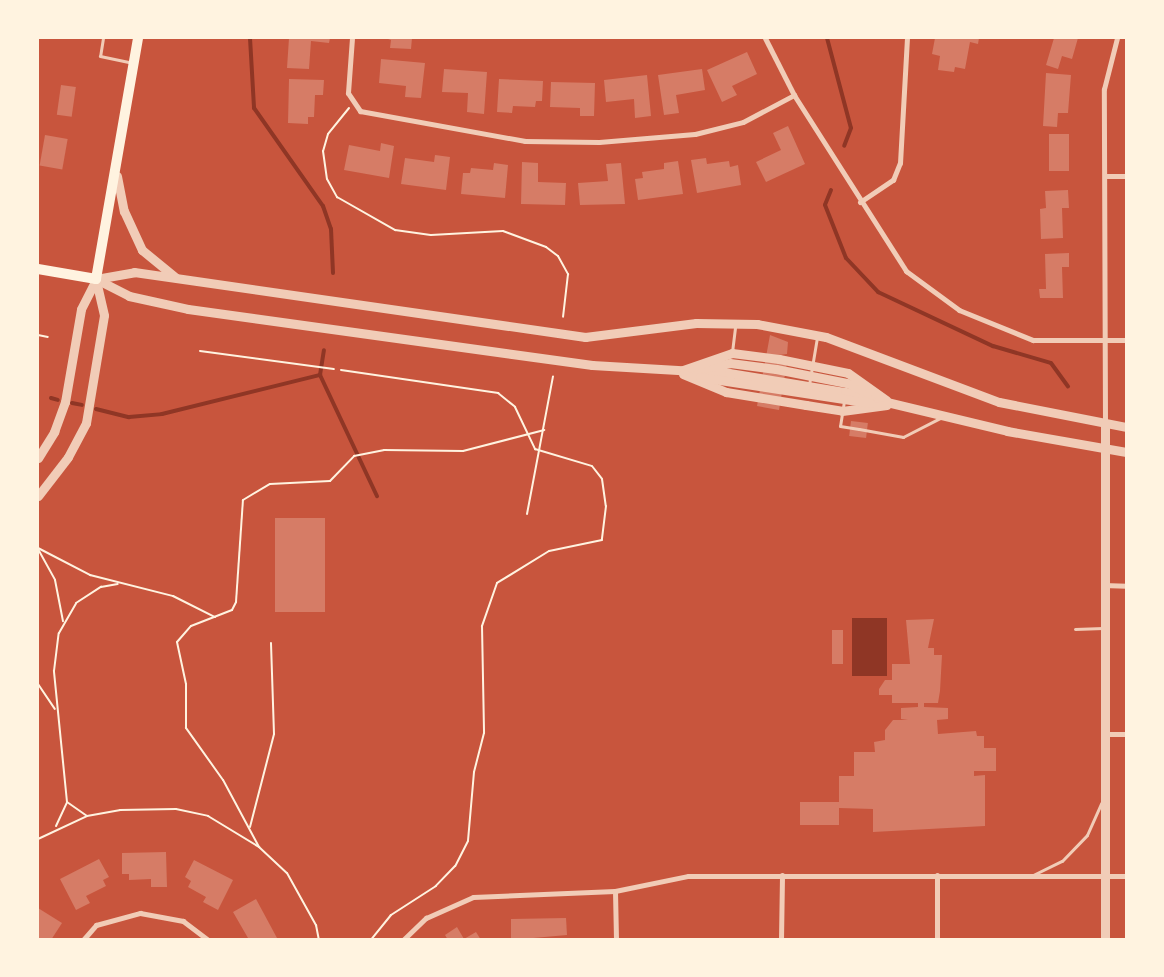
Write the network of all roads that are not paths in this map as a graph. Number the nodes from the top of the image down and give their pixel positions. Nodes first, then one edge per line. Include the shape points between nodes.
1 (103, 38) edge
2 (138, 38) edge
3 (352, 38) edge
4 (764, 38) edge
5 (907, 38) edge
6 (1117, 38) edge
7 (134, 63) junction
8 (794, 95) junction
9 (117, 176) junction
10 (1105, 176) junction
11 (1126, 176) edge
12 (860, 202) junction
13 (38, 269) edge
14 (175, 277) junction
15 (96, 280) junction
16 (736, 322) junction
17 (818, 335) junction
18 (1105, 340) junction
19 (1126, 340) edge
20 (732, 353) junction
21 (730, 363) junction
22 (812, 371) junction
23 (678, 372) junction
24 (728, 378) junction
25 (846, 387) junction
26 (808, 391) junction
27 (726, 392) junction
28 (892, 404) junction
29 (806, 406) junction
30 (842, 411) junction
31 (941, 417) junction
32 (1105, 424) junction
33 (1126, 427) edge
34 (1106, 448) junction
35 (1126, 452) edge
36 (38, 458) edge
37 (38, 496) edge
38 (1102, 585) junction
39 (1126, 586) edge
40 (1103, 628) junction
41 (1074, 629) dead end
42 (1104, 734) junction
43 (1126, 734) edge
44 (1105, 795) junction
45 (782, 875) junction
46 (938, 875) junction
47 (1031, 876) junction
48 (1105, 876) junction
49 (1126, 876) edge
50 (615, 891) junction
51 (83, 940) edge
52 (208, 940) edge
53 (403, 940) edge
54 (616, 940) edge
55 (781, 940) edge
56 (937, 940) edge
57 (1105, 940) edge

1 - 7 lane via 100,56
2 - 7 main road
3 - 8 street via 348,93 352,104 371,116 525,142 599,142 719,130
4 - 8 street
5 - 12 street via 900,163 893,180
6 - 10 street via 1104,89
7 - 9 main road
8 - 12 street
9 - 14 street via 124,211 142,250
9 - 15 main road
10 - 11 street
10 - 18 street
12 - 18 street via 906,271 959,310 1034,340
13 - 15 main road
14 - 15 street via 134,272
14 - 16 street via 585,337
15 - 23 street via 129,296 188,309 592,365
15 - 36 street via 81,310 65,402 54,432
15 - 37 street via 104,315 86,423 68,457
16 - 17 street
16 - 20 lane
17 - 22 lane
17 - 32 street via 999,402
18 - 19 street
18 - 32 street
20 - 21 lane
20 - 22 street
20 - 23 street
21 - 22 street
21 - 23 street
21 - 24 lane
22 - 25 street
22 - 26 lane
23 - 24 street
23 - 27 street
24 - 26 street
24 - 27 lane
25 - 26 street
25 - 28 street
25 - 28 street
25 - 30 lane
26 - 29 lane
27 - 29 street
28 - 30 street
28 - 31 street
29 - 30 street
30 - 31 lane via 840,426 903,437
31 - 34 street
32 - 33 street
32 - 34 street
34 - 35 street
34 - 38 street
38 - 39 street
38 - 40 street
40 - 41 lane
40 - 42 street
42 - 43 street
42 - 44 street
44 - 47 lane via 1084,838 1062,861
44 - 48 street
45 - 46 street
45 - 50 street via 688,876
45 - 55 street
46 - 47 street
46 - 56 street
47 - 48 street
48 - 49 street
48 - 57 street
50 - 53 street via 473,897 426,918
50 - 54 street
51 - 52 street via 96,925 140,912 183,921

